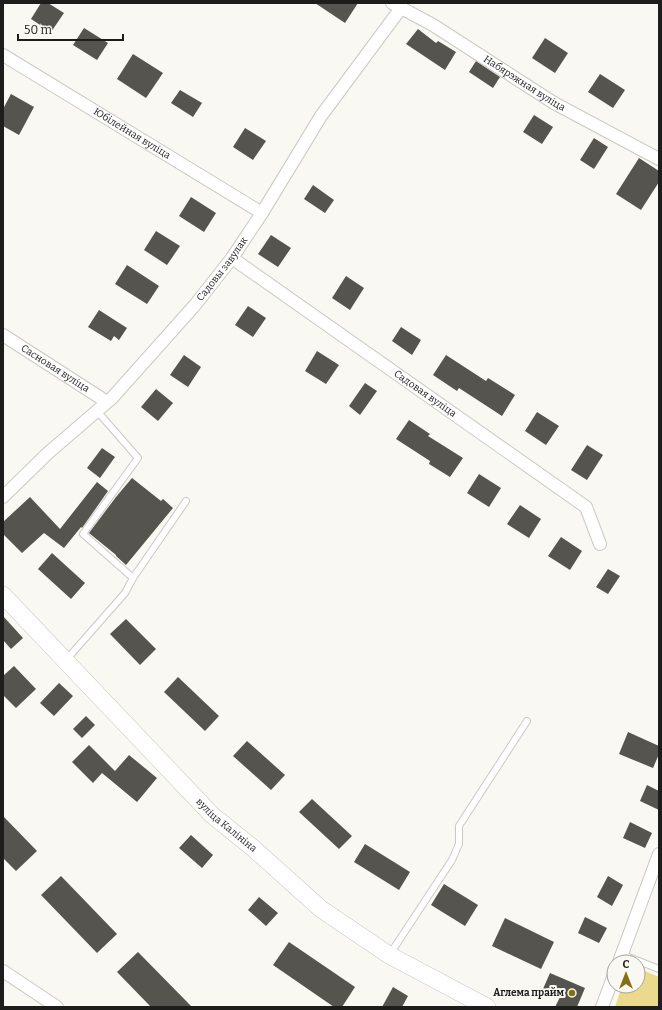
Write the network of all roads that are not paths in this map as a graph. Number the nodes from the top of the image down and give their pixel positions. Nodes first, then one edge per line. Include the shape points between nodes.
1 (396, 6) edge
2 (3, 55) edge
3 (659, 159) edge
4 (262, 213) junction
5 (232, 258) junction
6 (3, 335) edge
7 (107, 402) junction
8 (96, 411) junction
9 (3, 497) edge
10 (186, 501) dead end
11 (600, 544) dead end
12 (133, 578) junction
13 (3, 595) edge
14 (66, 660) junction
15 (528, 721) dead end
16 (659, 854) edge
17 (622, 954) edge
18 (389, 955) junction
19 (646, 965) edge
20 (659, 969) edge
21 (3, 971) edge
22 (607, 994) edge
23 (57, 1007) edge
24 (487, 1007) edge
25 (602, 1007) edge

1 - 3 street, Набярэжная вуліца via 433,25 554,104
1 - 4 street, Садовы завулак via 321,116
2 - 4 street, Юбілейная вуліца
4 - 5 street, Садовы завулак
5 - 7 street, Садовы завулак via 195,305
5 - 11 street, Садовая вуліца via 586,507
6 - 7 street, Сасновая вуліца
7 - 8 street, Садовы завулак
8 - 9 street, Садовы завулак
8 - 12 lane via 138,458 83,534
10 - 12 lane
12 - 14 lane via 125,593
13 - 14 street, вуліца Калініна
14 - 18 street, вуліца Калініна via 212,815 253,848 320,909
15 - 18 lane via 459,826 459,844 452,860
16 - 17 street
18 - 24 street, вуліца Калініна
19 - 20 lane
21 - 23 street
22 - 25 street

